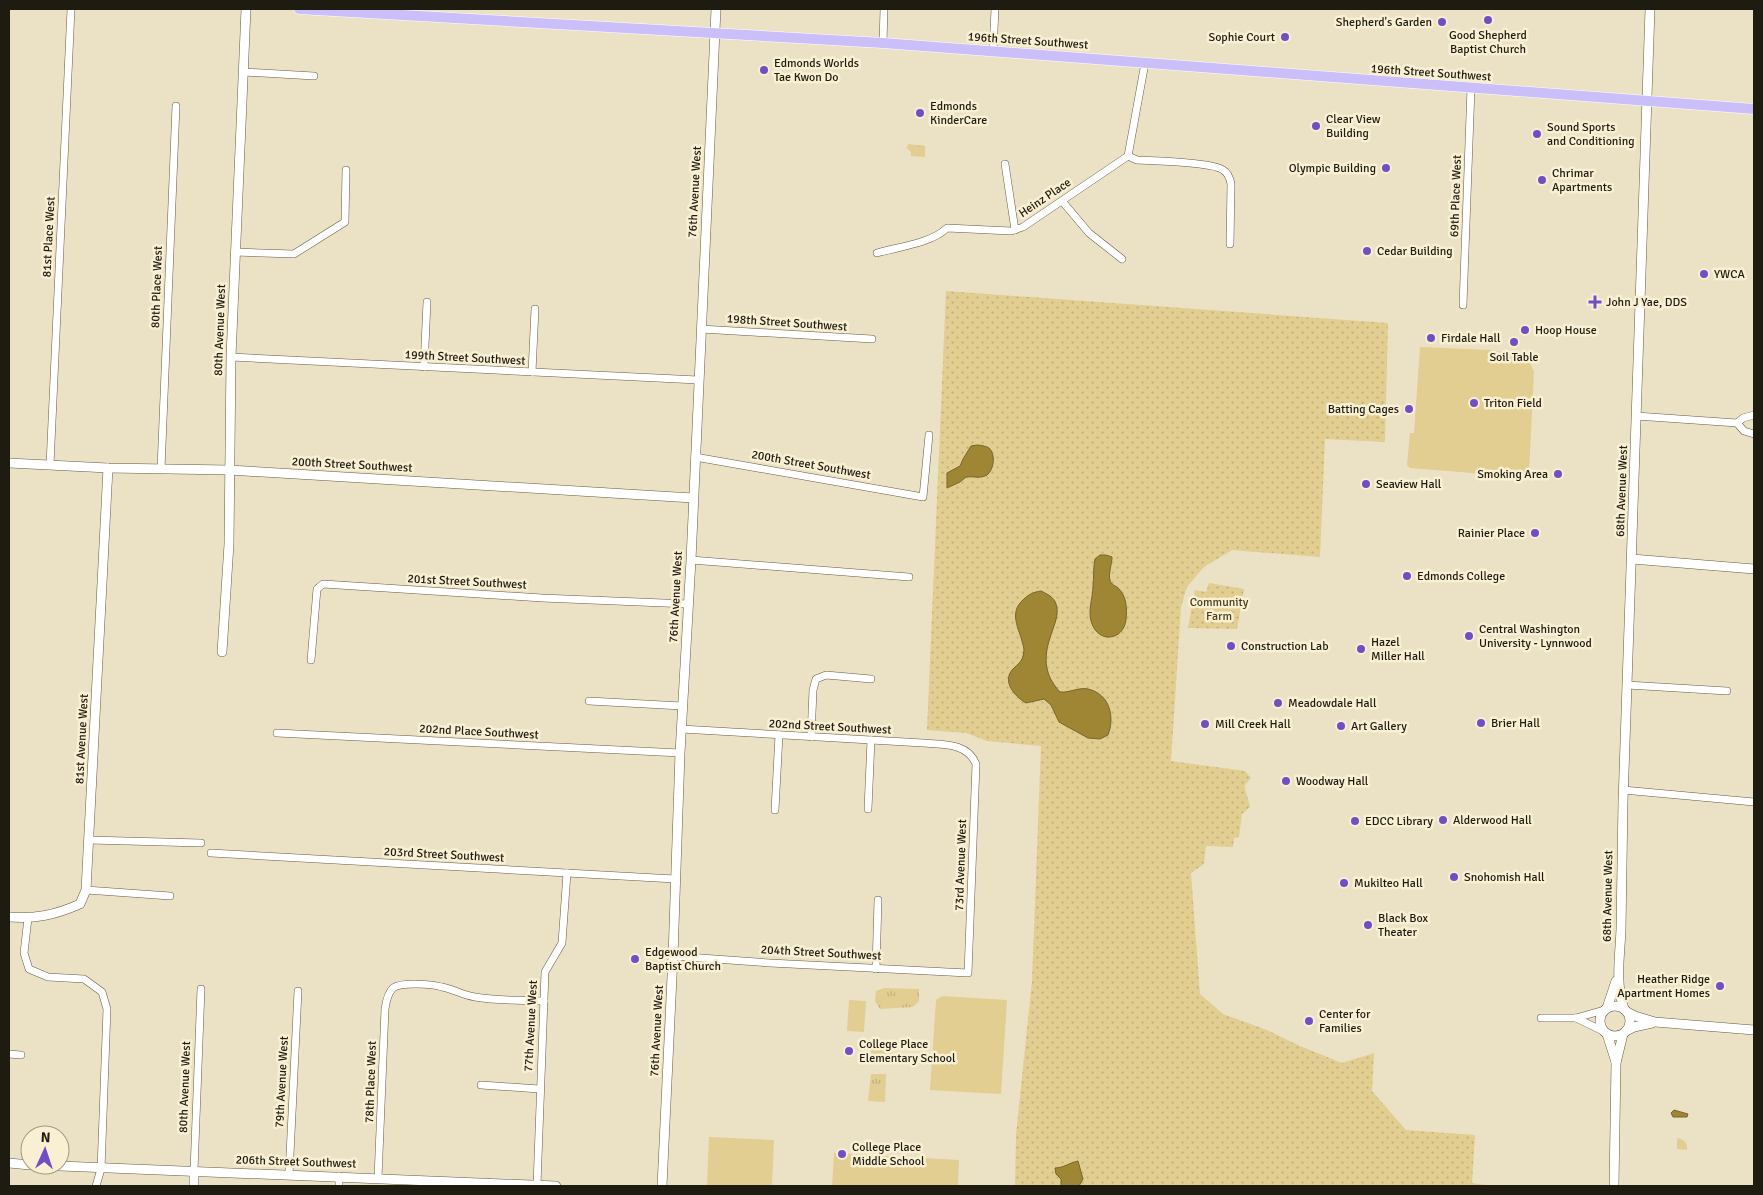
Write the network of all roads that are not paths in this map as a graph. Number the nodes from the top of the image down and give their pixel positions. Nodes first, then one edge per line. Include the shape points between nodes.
1 (71, 9) edge
2 (246, 9) edge
3 (299, 9) edge
4 (716, 9) edge
5 (884, 9) edge
6 (995, 9) edge
7 (1650, 9) edge
8 (715, 33) junction
9 (883, 43) junction
10 (993, 51) junction
11 (1145, 63) junction
12 (244, 72) junction
13 (314, 76) dead end
14 (1471, 88) junction
15 (1646, 102) junction
16 (176, 106) dead end
17 (1754, 109) edge
18 (1128, 156) junction
19 (1005, 164) dead end
20 (346, 170) dead end
21 (1062, 201) junction
22 (1015, 230) junction
23 (1230, 244) dead end
24 (235, 252) junction
25 (877, 253) dead end
26 (1122, 259) dead end
27 (427, 302) dead end
28 (1463, 304) dead end
29 (535, 309) dead end
30 (701, 329) junction
31 (872, 339) dead end
32 (231, 357) junction
33 (424, 367) junction
34 (532, 372) junction
35 (698, 380) junction
36 (1754, 414) edge
37 (1636, 416) junction
38 (1737, 423) junction
39 (1754, 434) edge
40 (929, 435) dead end
41 (694, 458) junction
42 (9, 463) edge
43 (50, 466) junction
44 (108, 468) junction
45 (161, 469) junction
46 (229, 470) junction
47 (693, 498) junction
48 (1632, 559) junction
49 (691, 560) junction
50 (1754, 569) edge
51 (909, 577) dead end
52 (688, 604) junction
53 (222, 652) dead end
54 (311, 660) dead end
55 (872, 679) dead end
56 (1627, 685) junction
57 (1727, 691) dead end
58 (589, 702) dead end
59 (682, 706) junction
60 (681, 729) junction
61 (277, 733) dead end
62 (779, 735) junction
63 (811, 737) junction
64 (871, 740) junction
65 (680, 754) junction
66 (973, 758) joint
67 (1623, 790) junction
68 (1754, 802) edge
69 (868, 809) dead end
70 (775, 810) dead end
71 (89, 840) junction
72 (201, 843) dead end
73 (211, 853) dead end
74 (566, 873) junction
75 (675, 879) junction
76 (86, 890) junction
77 (170, 896) dead end
78 (878, 900) dead end
79 (9, 917) edge
80 (28, 918) junction
81 (673, 956) junction
82 (876, 969) junction
83 (968, 973) joint
84 (1618, 974) junction
85 (201, 988) dead end
86 (298, 991) dead end
87 (544, 1001) junction
88 (1605, 1009) junction
89 (1625, 1010) junction
90 (1541, 1018) dead end
91 (1576, 1018) junction
92 (1655, 1022) junction
93 (1754, 1030) edge
94 (1625, 1032) junction
95 (1605, 1033) junction
96 (9, 1054) edge
97 (22, 1055) dead end
98 (1616, 1063) junction
99 (481, 1085) dead end
100 (539, 1089) junction
101 (70, 1167) edge
102 (101, 1169) junction
103 (194, 1171) junction
104 (289, 1174) junction
105 (339, 1176) junction
106 (378, 1178) junction
107 (421, 1183) edge
108 (509, 1185) edge
109 (537, 1185) edge
110 (96, 1186) edge
111 (194, 1186) edge
112 (339, 1186) edge
113 (556, 1186) edge
114 (662, 1186) edge
115 (1614, 1186) edge

1 - 43 street, 81st Place West
2 - 12 street, 80th Avenue West
3 - 8 main road, 196th Street Southwest
4 - 8 street, 76th Avenue West
5 - 9 street
6 - 10 street
7 - 15 street, 68th Avenue West
8 - 9 main road, 196th Street Southwest
8 - 30 street, 76th Avenue West
9 - 10 main road, 196th Street Southwest
10 - 11 main road, 196th Street Southwest
11 - 14 main road, 196th Street Southwest
11 - 18 street
12 - 13 street
12 - 24 street, 80th Avenue West
14 - 15 main road, 196th Street Southwest
14 - 28 street, 69th Place West
15 - 17 main road, 196th Street Southwest
15 - 37 street, 68th Avenue West
16 - 45 street, 80th Place West
18 - 21 street, Heinz Place
18 - 23 street via 1137,160 1215,166 1224,171 1231,184
19 - 22 street
20 - 24 street via 344,222 294,254
21 - 22 street, Heinz Place
21 - 26 street via 1089,233
22 - 25 street, Heinz Place via 947,228 929,239
24 - 32 street, 80th Avenue West
27 - 33 street
29 - 34 street
30 - 31 street, 198th Street Southwest
30 - 35 street, 76th Avenue West
32 - 33 street, 199th Street Southwest
32 - 46 street, 80th Avenue West
33 - 34 street, 199th Street Southwest
34 - 35 street, 199th Street Southwest
35 - 41 street, 76th Avenue West
36 - 38 street
37 - 38 street
37 - 48 street, 68th Avenue West
38 - 39 street via 1744,432
40 - 41 street, 200th Street Southwest via 923,497
41 - 47 street, 76th Avenue West
42 - 43 street, 200th Street Southwest
43 - 44 street, 200th Street Southwest
44 - 45 street, 200th Street Southwest
44 - 71 street, 81st Avenue West
45 - 46 street, 200th Street Southwest
46 - 47 street, 200th Street Southwest
46 - 53 street, 80th Avenue West
47 - 49 street, 76th Avenue West
48 - 50 street
48 - 56 street, 68th Avenue West
49 - 51 street
49 - 52 street, 76th Avenue West
52 - 54 street, 201st Street Southwest via 323,584 317,589
52 - 59 street, 76th Avenue West
55 - 63 street via 826,675 816,679
56 - 57 street
56 - 67 street, 68th Avenue West
58 - 59 street
59 - 60 street, 76th Avenue West
60 - 62 street, 202nd Street Southwest
60 - 65 street, 76th Avenue West
61 - 65 street, 202nd Place Southwest
62 - 63 street, 202nd Street Southwest
62 - 70 street
63 - 64 street, 202nd Street Southwest
64 - 66 street, 202nd Street Southwest via 958,746
64 - 69 street
65 - 75 street, 76th Avenue West
66 - 83 street, 73rd Avenue West via 976,764
67 - 68 street
67 - 84 street, 68th Avenue West
71 - 72 street
71 - 76 street, 81st Avenue West
73 - 74 street, 203rd Street Southwest
74 - 75 street, 203rd Street Southwest
74 - 87 street, 77th Avenue West via 562,943 545,972
75 - 81 street, 76th Avenue West
76 - 77 street
76 - 80 street via 80,904 58,913
78 - 82 street
79 - 80 street
80 - 102 street via 24,953 29,969 48,977 84,979 102,992 108,1009
81 - 82 street, 204th Street Southwest
81 - 114 street, 76th Avenue West
82 - 83 street, 204th Street Southwest
84 - 88 street, 68th Avenue West
84 - 89 street, 68th Avenue West
85 - 103 street, 80th Avenue West
86 - 104 street, 79th Avenue West
87 - 100 street, 77th Avenue West
87 - 106 street, 78th Place West via 476,998 443,987 414,984 392,989 385,1009
88 - 89 street via 1616,1006
88 - 91 street
88 - 95 street via 1600,1023
89 - 92 street
89 - 94 street via 1630,1019
90 - 91 street
91 - 95 street
92 - 93 street
92 - 94 street
94 - 95 street via 1615,1036
94 - 98 street
95 - 98 street
96 - 97 street
98 - 115 street
99 - 100 street
100 - 109 street, 77th Avenue West
101 - 102 street, 206th Street Southwest
102 - 103 street, 206th Street Southwest
102 - 110 street
103 - 104 street, 206th Street Southwest
103 - 111 street, 80th Avenue West
104 - 105 street, 206th Street Southwest
105 - 106 street, 206th Street Southwest
105 - 112 street
106 - 107 street, 206th Street Southwest
107 - 108 street, 206th Street Southwest
108 - 109 street, 206th Street Southwest
109 - 113 street, 206th Street Southwest

